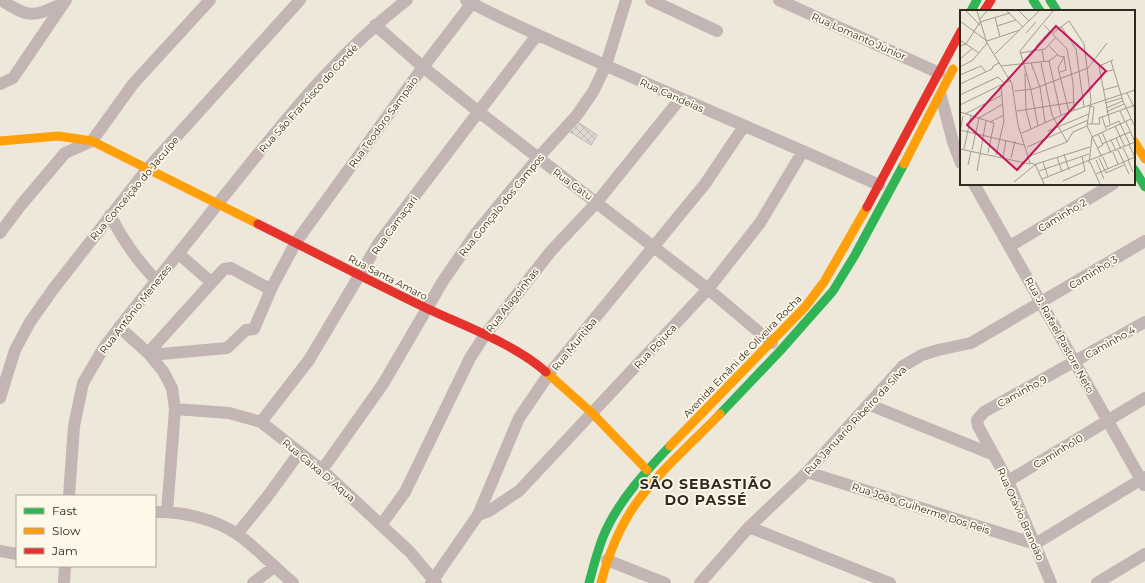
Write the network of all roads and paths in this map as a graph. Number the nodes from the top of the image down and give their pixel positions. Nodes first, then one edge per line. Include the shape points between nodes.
1 (1, 0) edge
2 (210, 0) edge
3 (300, 0) edge
4 (407, 0) edge
5 (626, 0) edge
6 (651, 0) edge
7 (779, 0) edge
8 (977, 0) edge
9 (991, 0) edge
10 (1033, 0) edge
11 (1050, 0) edge
12 (65, 2) edge
13 (469, 2) edge
14 (972, 10) edge
15 (985, 10) edge
16 (1039, 10) edge
17 (1056, 10) edge
18 (375, 25) junction
19 (717, 31) dead end
20 (960, 33) edge
21 (537, 35) junction
22 (956, 62) dead end
23 (606, 65) junction
24 (423, 67) junction
25 (939, 73) junction
26 (0, 84) edge
27 (941, 96) junction
28 (680, 99) junction
29 (478, 112) junction
30 (744, 126) junction
31 (0, 141) edge
32 (92, 141) junction
33 (1135, 143) edge
34 (803, 151) junction
35 (537, 159) junction
36 (1145, 159) edge
37 (960, 160) edge
38 (148, 168) junction
39 (1137, 169) edge
40 (879, 185) junction
41 (975, 185) edge
42 (1111, 185) edge
43 (1145, 187) edge
44 (597, 202) junction
45 (218, 205) junction
46 (110, 215) junction
47 (0, 233) edge
48 (1145, 241) edge
49 (296, 242) junction
50 (653, 246) junction
51 (1010, 246) junction
52 (179, 254) junction
53 (360, 276) junction
54 (157, 281) junction
55 (211, 282) junction
56 (272, 288) junction
57 (708, 289) junction
58 (1041, 303) junction
59 (426, 308) junction
60 (1145, 322) edge
61 (119, 327) junction
62 (485, 335) junction
63 (772, 343) junction
64 (149, 354) junction
65 (1075, 362) junction
66 (549, 374) junction
67 (0, 398) edge
68 (1145, 398) edge
69 (870, 405) junction
70 (175, 408) junction
71 (592, 413) junction
72 (1109, 420) junction
73 (261, 422) junction
74 (978, 426) joint
75 (299, 453) junction
76 (994, 455) junction
77 (322, 470) junction
78 (647, 470) junction
79 (807, 472) junction
80 (1008, 481) junction
81 (1144, 481) edge
82 (69, 495) edge
83 (161, 512) edge
84 (478, 515) junction
85 (381, 525) junction
86 (749, 527) junction
87 (237, 534) junction
88 (1035, 544) junction
89 (0, 551) edge
90 (16, 554) edge
91 (1145, 554) edge
92 (607, 560) junction
93 (65, 567) edge
94 (274, 567) junction
95 (434, 582) edge
96 (64, 583) edge
97 (253, 583) edge
98 (293, 583) edge
99 (589, 583) edge
100 (601, 583) edge
101 (664, 583) edge
102 (700, 583) edge
103 (890, 583) edge
104 (1051, 583) edge
105 (1097, 583) edge

1 - 12 street via 21,13 32,14 42,13
2 - 32 street via 133,84
3 - 38 street, Rua Conceição do Jacuípe
4 - 18 street, Rua São Francisco do Condé
5 - 23 street, Rua Gonçalo dos Campos
6 - 19 street
7 - 25 street, Rua Lomanto Júnior
8 - 14 main road
9 - 15 main road
10 - 16 main road
11 - 17 main road
12 - 26 street via 13,78
13 - 21 street, Rua Candeias
13 - 24 street, Rua Teodoro Sampaio
18 - 24 street, Rua Catu
18 - 45 street, Rua São Francisco do Condé via 282,125
20 - 25 main road, Avenida Ernâni de Oliveira Rocha
21 - 23 street, Rua Candeias
21 - 29 street, Rua Camaçari
22 - 27 main road
23 - 28 street, Rua Candeias
23 - 35 street, Rua Gonçalo dos Campos via 593,92 577,115
24 - 29 street, Rua Catu
24 - 49 street, Rua Teodoro Sampaio
25 - 40 main road, Avenida Ernâni de Oliveira Rocha
27 - 37 street
27 - 92 main road via 859,249 833,291 780,351 656,480 635,505
28 - 30 street, Rua Candeias
28 - 44 street, Rua Alagoinhas
29 - 35 street, Rua Catu
29 - 53 street, Rua Camaçari via 378,244
30 - 34 street, Rua Candeias
30 - 50 street, Rua Muritiba via 705,184
31 - 32 main road, Rua Santa Amaro via 66,136 78,136
32 - 38 main road, Rua Santa Amaro
32 - 47 street via 65,153
33 - 36 main road
34 - 40 street, Rua Candeias
34 - 57 street, Rua Pojuca via 760,223
35 - 44 street, Rua Catu
35 - 59 street, Rua Gonçalo dos Campos via 476,233
38 - 45 main road, Rua Santa Amaro
38 - 46 street, Rua Conceição do Jacuípe
39 - 43 main road
40 - 63 main road, Avenida Ernâni de Oliveira Rocha via 824,282
41 - 51 street, Rua J. Rafael Pastore Neto
42 - 51 street, Caminho 2
44 - 50 street, Rua Catu
44 - 62 street, Rua Alagoinhas via 551,251
45 - 49 main road, Rua Santa Amaro
45 - 52 street, Rua Antônio Menezes
46 - 54 street via 130,251
46 - 67 street, Rua Conceição do Jacuípe via 30,322 15,350
48 - 58 street, Caminho 3
49 - 53 main road, Rua Santa Amaro
49 - 56 street, Rua Teodoro Sampaio
50 - 57 street, Rua Catu
50 - 66 street, Rua Muritiba
51 - 58 street, Rua J. Rafael Pastore Neto
52 - 54 street, Rua Antônio Menezes
52 - 55 street
53 - 59 main road, Rua Santa Amaro
53 - 73 street, Rua Camaçari via 309,360
54 - 61 street, Rua Antônio Menezes
55 - 56 street via 228,268
55 - 64 street
56 - 64 street, Rua Teodoro Sampaio via 254,329 246,330 227,348
57 - 63 street, Rua Catu
57 - 71 street, Rua Pojuca
58 - 65 street, Rua J. Rafael Pastore Neto
58 - 69 street, Rua Januario Ribeiro da Silva via 970,343 922,355 903,366
59 - 62 main road, Rua Santa Amaro
59 - 77 street, Rua Gonçalo dos Campos via 383,384
60 - 65 street, Caminho 4
61 - 64 street
61 - 82 street, Rua Antônio Menezes via 103,348 83,383 74,426
62 - 66 main road, Rua Santa Amaro via 536,363
62 - 85 street, Rua Alagoinhas via 470,358 405,492
63 - 78 main road, Avenida Ernâni de Oliveira Rocha
64 - 70 street via 163,371 172,388
65 - 72 street, Rua J. Rafael Pastore Neto
65 - 74 street, Caminho 9 via 984,412 977,420
66 - 71 main road, Rua Santa Amaro
66 - 84 street, Rua Muritiba via 519,418
68 - 72 street, Caminho10
69 - 76 street
69 - 79 street, Rua Januario Ribeiro da Silva
70 - 73 street, Rua Caixa D' Aqua via 229,413
70 - 83 street
71 - 78 main road, Rua Santa Amaro
71 - 84 street, Rua Pojuca via 519,491 490,511
72 - 80 street, Caminho10
72 - 81 street, Rua J. Rafael Pastore Neto
73 - 75 street, Rua Caixa D' Aqua
74 - 76 street, Rua Otávio Brandão
75 - 77 street, Rua Caixa D' Aqua
75 - 87 street
76 - 80 street, Rua Otávio Brandão
77 - 85 street, Rua Caixa D' Aqua
78 - 99 main road, Avenida Ernâni de Oliveira Rocha via 622,502 606,529 597,550
79 - 86 street, Rua Januario Ribeiro da Silva
79 - 88 street, Rua João Guiherme Dos Reis
80 - 88 street, Rua Otávio Brandão
81 - 88 street
83 - 87 street via 193,516
84 - 95 street, Rua Muritiba
85 - 95 street, Rua Caixa D' Aqua via 410,552
86 - 102 street, Rua Januario Ribeiro da Silva
86 - 103 street
87 - 94 street
88 - 104 street, Rua Otávio Brandão
89 - 90 street
91 - 105 street
92 - 100 main road
92 - 101 street
93 - 96 street
94 - 97 street
94 - 98 street

